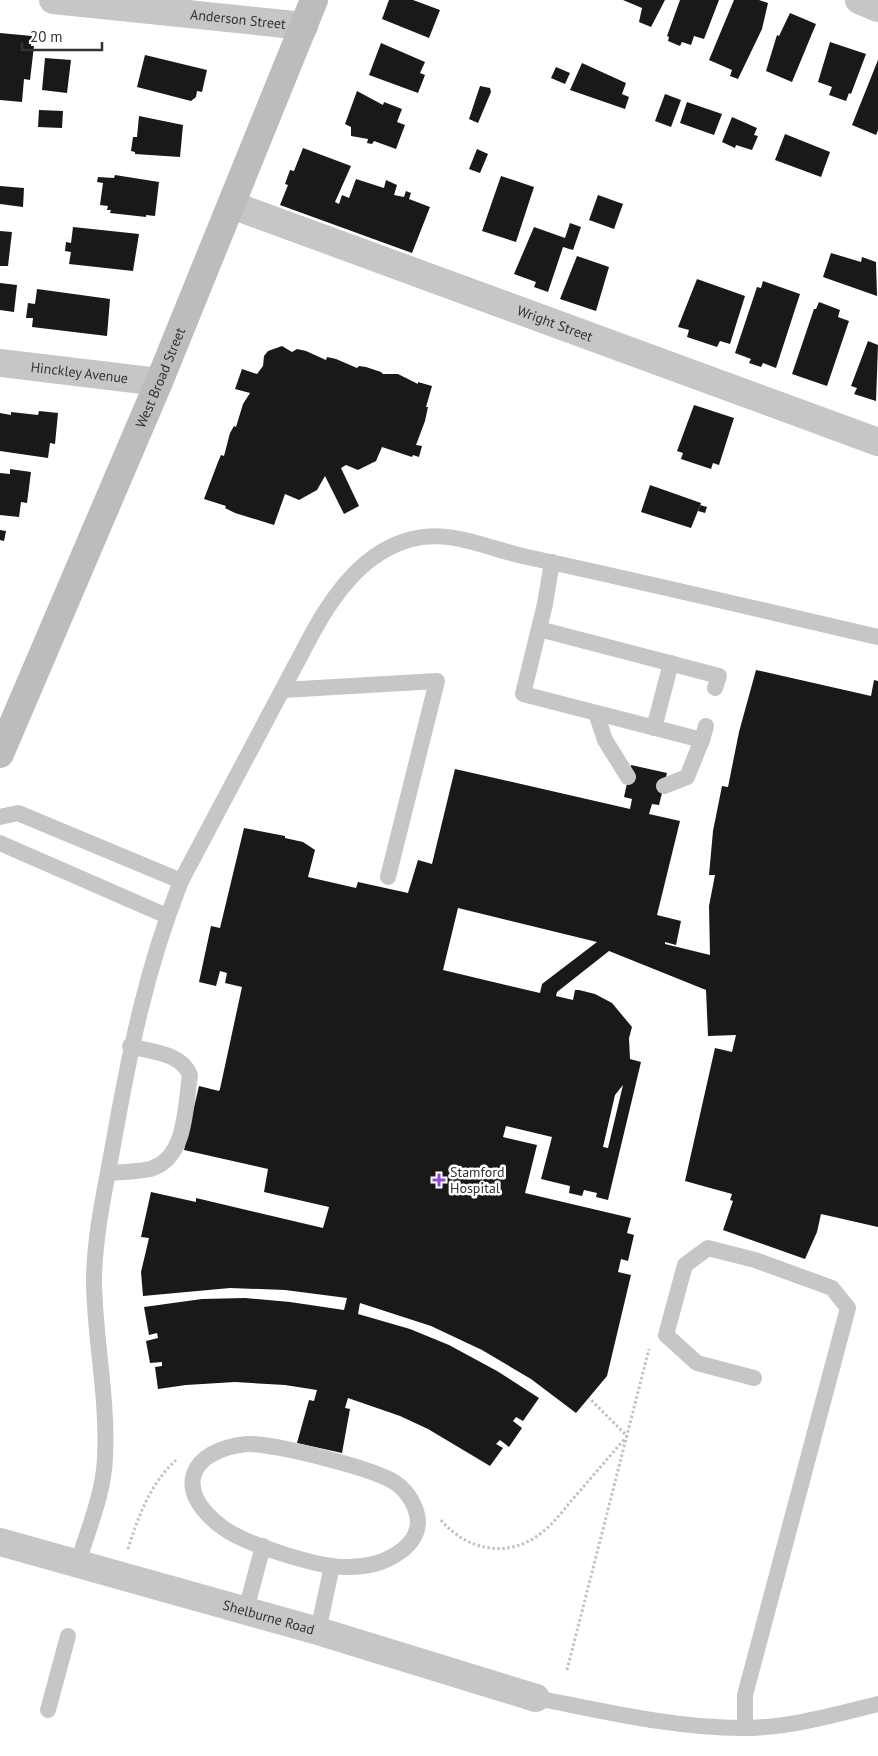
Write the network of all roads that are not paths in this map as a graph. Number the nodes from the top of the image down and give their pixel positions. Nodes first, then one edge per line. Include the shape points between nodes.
1 (53, 0) edge
2 (314, 0) edge
3 (858, 0) edge
4 (878, 8) edge
5 (304, 26) junction
6 (232, 205) junction
7 (0, 363) edge
8 (159, 382) junction
9 (878, 442) edge
10 (552, 562) junction
11 (539, 629) junction
12 (878, 637) edge
13 (671, 663) junction
14 (715, 688) dead end
15 (283, 690) junction
16 (596, 713) junction
17 (654, 728) junction
18 (0, 754) edge
19 (628, 777) dead end
20 (664, 786) dead end
21 (0, 817) edge
22 (0, 843) edge
23 (388, 877) dead end
24 (182, 881) junction
25 (167, 916) junction
26 (130, 1046) junction
27 (108, 1173) junction
28 (754, 1378) dead end
29 (0, 1542) edge
30 (262, 1546) junction
31 (78, 1563) junction
32 (332, 1566) junction
33 (246, 1610) junction
34 (318, 1631) junction
35 (68, 1636) dead end
36 (536, 1698) joint
37 (878, 1704) edge
38 (48, 1710) dead end
39 (745, 1728) junction

1 - 5 street, Anderson Street
2 - 5 main road, West Broad Street
3 - 4 street
5 - 6 main road, West Broad Street
6 - 8 main road, West Broad Street
6 - 9 street, Wright Street
7 - 8 street, Hinckley Avenue
8 - 18 main road, West Broad Street
10 - 11 lane
10 - 12 lane
10 - 15 lane via 506,553 457,538 436,536 388,547 357,570 333,599
11 - 13 lane
11 - 16 lane via 523,694
13 - 14 lane via 719,676
13 - 17 lane
15 - 23 lane via 437,681
15 - 24 lane
16 - 17 lane
16 - 19 lane via 605,740
17 - 20 lane via 704,733 687,777
21 - 24 lane via 18,813
22 - 25 lane
24 - 25 lane
25 - 26 lane
26 - 27 lane
26 - 27 lane via 179,1059 187,1068 190,1075 180,1139 170,1159 151,1169
27 - 31 lane via 94,1283 105,1459 100,1493
28 - 39 lane via 697,1363 666,1335 685,1265 708,1248 755,1260 832,1288 848,1308 746,1695
29 - 31 street, Shelburne Road
30 - 32 lane
30 - 32 lane via 226,1530 199,1503 193,1479 197,1466 207,1456 224,1448 266,1444 379,1474 404,1490 414,1505 418,1521 411,1542 381,1562 358,1567
30 - 33 lane
31 - 33 street, Shelburne Road
32 - 34 lane
33 - 34 street, Shelburne Road
34 - 36 street, Shelburne Road
35 - 38 lane
36 - 39 lane via 660,1721
37 - 39 lane via 809,1720

